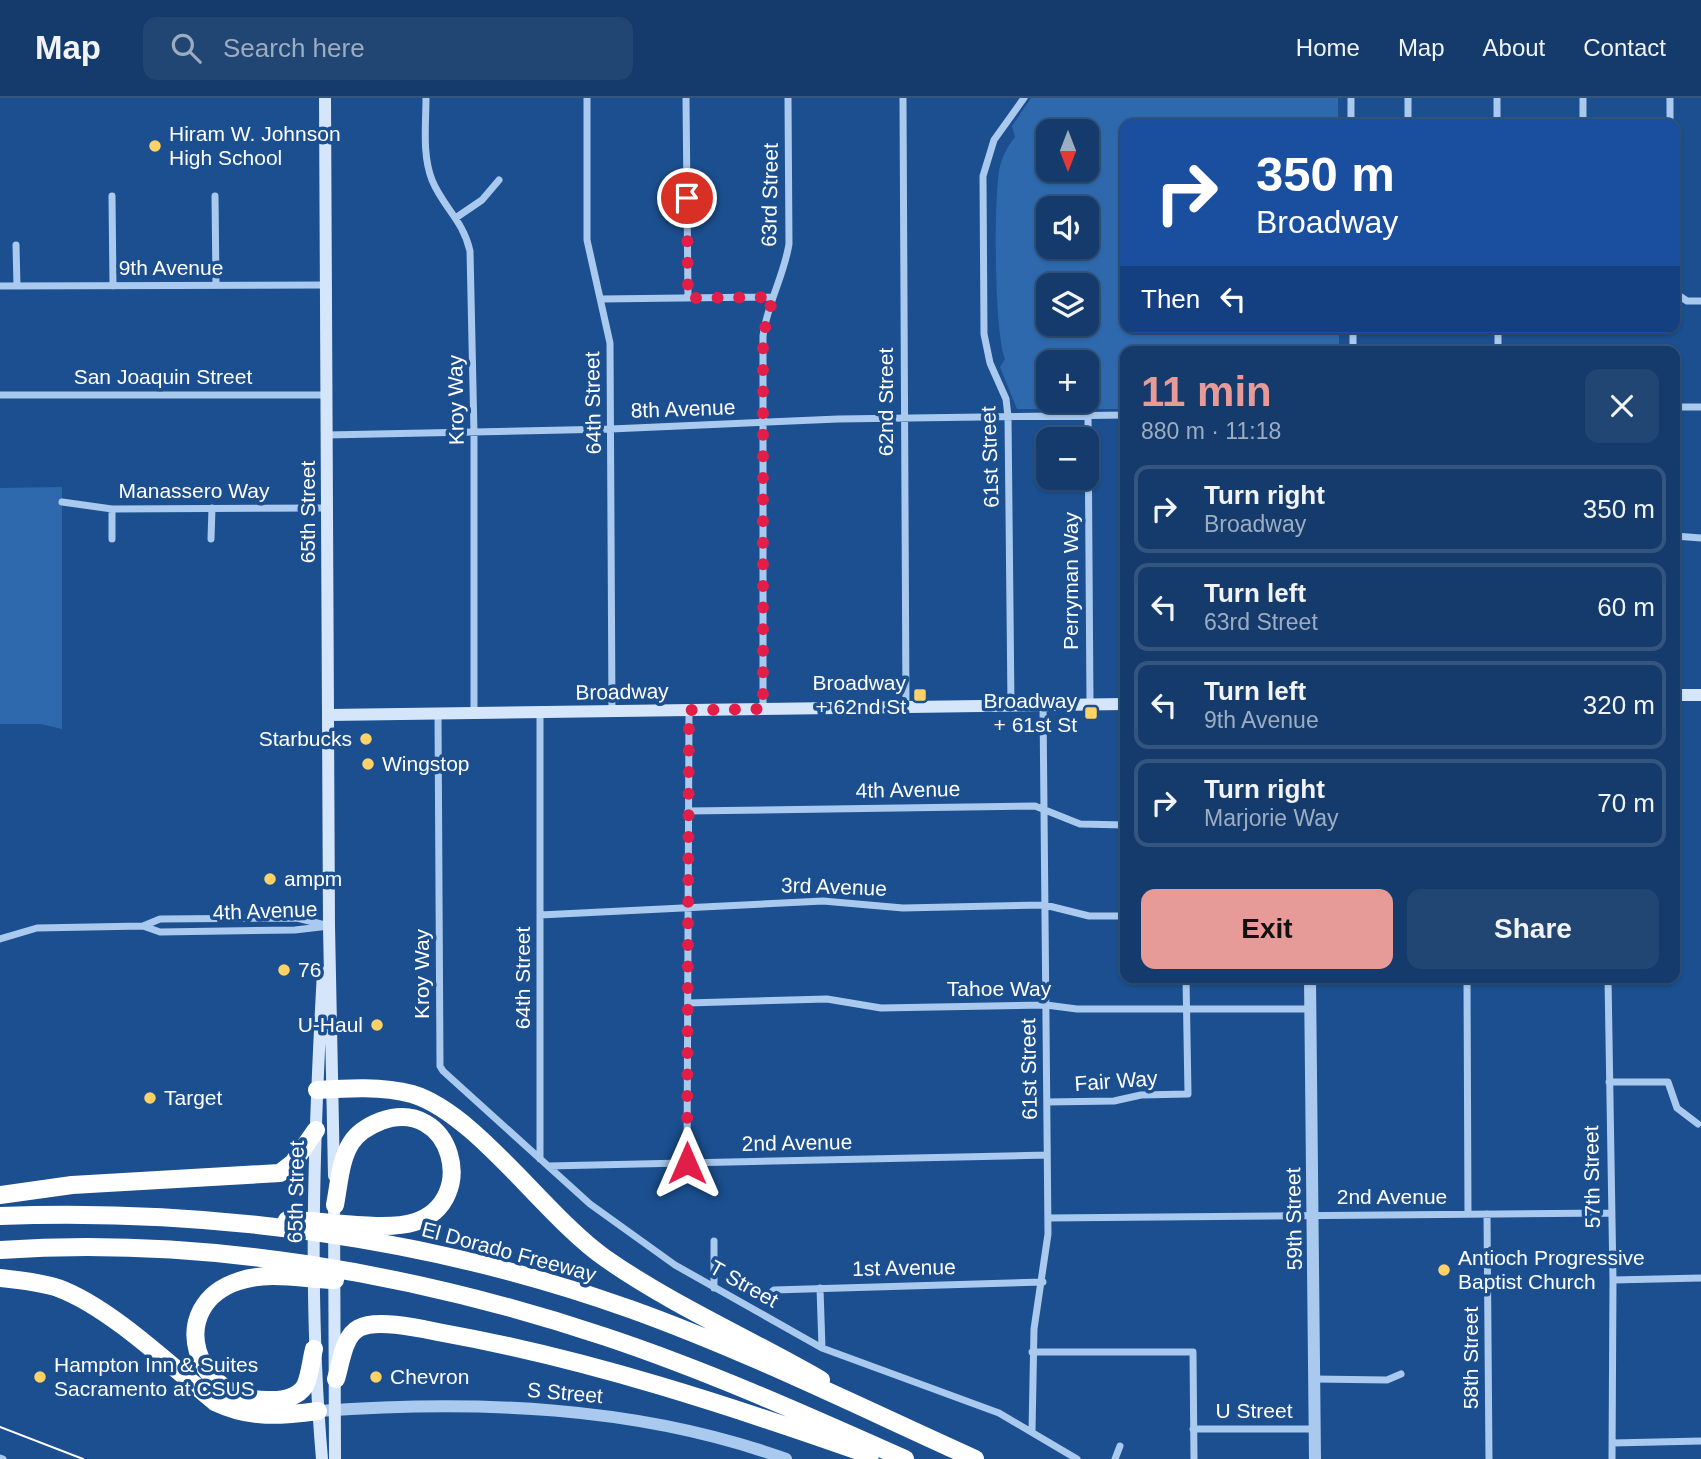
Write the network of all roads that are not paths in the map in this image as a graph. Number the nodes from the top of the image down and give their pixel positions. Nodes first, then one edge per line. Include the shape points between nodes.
1 (325, 98) edge
2 (426, 98) edge
3 (587, 98) edge
4 (686, 98) edge
5 (788, 98) edge
6 (903, 98) edge
7 (1024, 98) edge
8 (1351, 98) edge
9 (1408, 98) edge
10 (1497, 98) edge
11 (1583, 98) edge
12 (1670, 98) edge
13 (1352, 119) edge
14 (1408, 119) edge
15 (1497, 119) edge
16 (1583, 119) edge
17 (1670, 119) edge
18 (499, 180) dead end
19 (112, 196) dead end
20 (215, 196) dead end
21 (457, 217) junction
22 (16, 244) dead end
23 (216, 285) junction
24 (326, 285) junction
25 (0, 286) edge
26 (17, 286) junction
27 (113, 286) junction
28 (773, 297) junction
29 (1680, 297) edge
30 (688, 298) junction
31 (601, 299) junction
32 (1701, 301) edge
33 (0, 395) edge
34 (327, 395) junction
35 (1680, 407) edge
36 (1701, 407) edge
37 (1120, 415) edge
38 (1008, 416) junction
39 (1088, 416) junction
40 (904, 418) junction
41 (763, 423) junction
42 (611, 429) junction
43 (474, 433) junction
44 (327, 435) junction
45 (62, 502) dead end
46 (212, 508) junction
47 (327, 508) junction
48 (112, 509) junction
49 (1680, 536) edge
50 (1701, 538) edge
51 (112, 539) dead end
52 (211, 539) dead end
53 (1680, 695) edge
54 (1701, 695) edge
55 (1090, 704) junction
56 (1120, 704) edge
57 (1011, 705) junction
58 (1043, 705) junction
59 (906, 707) junction
60 (763, 709) junction
61 (689, 710) junction
62 (612, 711) junction
63 (540, 712) junction
64 (438, 713) junction
65 (474, 713) junction
66 (329, 715) junction
67 (1046, 810) junction
68 (688, 811) junction
69 (1120, 825) edge
70 (1045, 905) junction
71 (688, 906) junction
72 (540, 915) junction
73 (1120, 916) edge
74 (143, 926) junction
75 (329, 926) junction
76 (0, 939) edge
77 (1186, 983) edge
78 (1310, 983) edge
79 (1467, 983) edge
80 (1608, 983) edge
81 (688, 1003) junction
82 (1046, 1005) junction
83 (1186, 1009) junction
84 (1310, 1009) junction
85 (440, 1066) joint
86 (1609, 1082) junction
87 (325, 1089) junction
88 (1047, 1102) junction
89 (1698, 1124) dead end
90 (316, 1130) junction
91 (1047, 1155) junction
92 (540, 1159) junction
93 (687, 1163) junction
94 (548, 1166) junction
95 (0, 1195) edge
96 (335, 1205) junction
97 (1610, 1213) junction
98 (1468, 1214) junction
99 (1487, 1214) junction
100 (0, 1216) edge
101 (1312, 1216) junction
102 (1048, 1218) junction
103 (350, 1231) junction
104 (714, 1241) dead end
105 (0, 1250) edge
106 (295, 1271) junction
107 (0, 1278) edge
108 (1701, 1278) edge
109 (1613, 1280) junction
110 (1043, 1282) junction
111 (714, 1288) junction
112 (820, 1288) junction
113 (768, 1295) dead end
114 (822, 1348) junction
115 (314, 1349) junction
116 (1032, 1353) junction
117 (1401, 1374) dead end
118 (336, 1379) junction
119 (1314, 1379) junction
120 (864, 1409) junction
121 (326, 1410) junction
122 (1194, 1429) junction
123 (1315, 1429) junction
124 (1032, 1431) junction
125 (1701, 1441) edge
126 (1612, 1443) junction
127 (1120, 1446) dead end
128 (322, 1459) edge
129 (335, 1459) edge
130 (786, 1459) edge
131 (881, 1459) edge
132 (905, 1459) edge
133 (975, 1459) edge
134 (1077, 1459) edge
135 (1115, 1459) edge
136 (1194, 1459) edge
137 (1315, 1459) edge
138 (1489, 1459) edge
139 (1612, 1459) edge

1 - 24 main road, 65th Street
2 - 21 street, Kroy Way via 429,170 439,194
3 - 31 street, 64th Street via 587,240
4 - 30 street
5 - 28 street, 63rd Street via 789,244
6 - 40 street, 62nd Street
7 - 38 street, 61st Street via 994,139 983,176 984,334
8 - 13 street
9 - 14 street
10 - 15 street
11 - 16 street
12 - 17 street
18 - 21 street
19 - 27 street
20 - 23 street
21 - 43 street, Kroy Way via 470,251
22 - 26 street
23 - 24 street, 9th Avenue
23 - 27 street, 9th Avenue
24 - 34 main road, 65th Street
25 - 26 street, 9th Avenue
26 - 27 street, 9th Avenue
28 - 30 street
28 - 41 street, 63rd Street via 763,336
29 - 32 street
30 - 31 street
31 - 42 street, 64th Street via 610,343
33 - 34 street, San Joaquin Street
34 - 44 main road, 65th Street
35 - 36 street
37 - 39 street, 8th Avenue
38 - 39 street, 8th Avenue
38 - 40 street, 8th Avenue
38 - 57 street, 61st Street
39 - 55 street, Perryman Way
40 - 41 street, 8th Avenue
40 - 59 street, 62nd Street
41 - 42 street, 8th Avenue
41 - 60 street, 63rd Street
42 - 43 street, 8th Avenue
42 - 62 street, 64th Street
43 - 44 street, 8th Avenue
43 - 65 street, Kroy Way
44 - 47 main road, 65th Street
45 - 48 street, Manassero Way
46 - 47 street, Manassero Way
46 - 48 street, Manassero Way
46 - 52 street
47 - 66 main road, 65th Street
48 - 51 street
49 - 50 street
53 - 54 main road
55 - 56 main road, Broadway
55 - 58 main road, Broadway
57 - 58 main road, Broadway
57 - 59 main road, Broadway
58 - 67 street, 61st Street
59 - 60 main road, Broadway
60 - 61 main road, Broadway
61 - 62 main road, Broadway
61 - 68 street
62 - 63 main road, Broadway
63 - 65 main road, Broadway
63 - 72 street, 64th Street
64 - 65 main road, Broadway
64 - 66 main road, Broadway
64 - 85 street, Kroy Way
66 - 75 main road, 65th Street
67 - 68 street, 4th Avenue via 1035,806
67 - 69 street, 4th Avenue via 1080,824
67 - 70 street, 61st Street
68 - 71 street
70 - 71 street, 3rd Avenue via 903,908 823,901
70 - 73 street, 3rd Avenue via 1088,916
70 - 82 street, 61st Street
71 - 72 street, 3rd Avenue
71 - 81 street
72 - 92 street, 64th Street
74 - 75 street, 4th Avenue via 160,932
74 - 75 street, 4th Avenue via 160,919 297,918
74 - 76 street, 4th Avenue via 37,928
75 - 87 main road, 65th Street
77 - 83 street
78 - 84 street, 59th Street
79 - 98 street
80 - 86 street, 57th Street
81 - 82 street, Tahoe Way via 827,999 881,1008
81 - 93 street
82 - 83 street, Tahoe Way
82 - 88 street, 61st Street
83 - 84 street, Tahoe Way
83 - 88 street, Fair Way via 1188,1094
84 - 101 street, 59th Street
85 - 92 street, T Street
86 - 89 street via 1668,1082 1677,1108
86 - 97 street, 57th Street
87 - 90 main road, 65th Street
87 - 96 main road, 65th Street
87 - 120 highway via 387,1089 439,1106 461,1121 602,1256 644,1284 844,1392
88 - 91 street, 61st Street
90 - 95 highway via 293,1163 280,1173 72,1185
90 - 115 main road, 65th Street
91 - 93 street, 2nd Avenue
91 - 102 street, 61st Street
92 - 94 street, T Street
93 - 94 street, 2nd Avenue
94 - 111 street, T Street via 639,1242
96 - 103 highway via 347,1150 362,1130 384,1120 404,1118 435,1129 448,1150 452,1170 447,1194 438,1208 413,1223
96 - 118 main road, 65th Street
97 - 99 street, 2nd Avenue
97 - 109 street, 57th Street
98 - 99 street, 2nd Avenue
98 - 101 street, 2nd Avenue
99 - 138 street, 58th Street
100 - 103 highway, El Dorado Freeway via 93,1215
101 - 102 street, 2nd Avenue
101 - 119 street, 59th Street
102 - 110 street, 61st Street
103 - 120 highway, El Dorado Freeway via 631,1310
104 - 111 street
105 - 106 highway via 118,1248 226,1255
106 - 115 highway via 247,1279 219,1292 198,1321 196,1347 212,1379 230,1394 252,1401 281,1400 298,1392
106 - 132 highway via 426,1287 580,1329 693,1368
107 - 121 highway via 29,1280 89,1303 215,1402 234,1411 274,1416
108 - 109 street
109 - 126 street, 57th Street
110 - 112 street, 1st Avenue
110 - 116 street, 61st Street
111 - 114 street, T Street
112 - 113 street, 1st Avenue via 774,1290
112 - 114 street
114 - 124 street, T Street via 986,1408
115 - 121 main road, 65th Street
116 - 122 street via 1193,1352
116 - 124 street, 61st Street
117 - 119 street via 1387,1380
118 - 121 main road, 65th Street
118 - 131 highway via 348,1340 357,1328 415,1328 584,1364
119 - 123 street, 59th Street
120 - 133 highway, El Dorado Freeway
121 - 128 main road, 65th Street
121 - 129 main road, 65th Street
121 - 130 street, S Street via 485,1407 596,1414 691,1430
122 - 123 street, U Street
122 - 136 street
123 - 137 street, 59th Street
124 - 134 street, T Street
125 - 126 street
126 - 139 street, 57th Street
127 - 135 street

